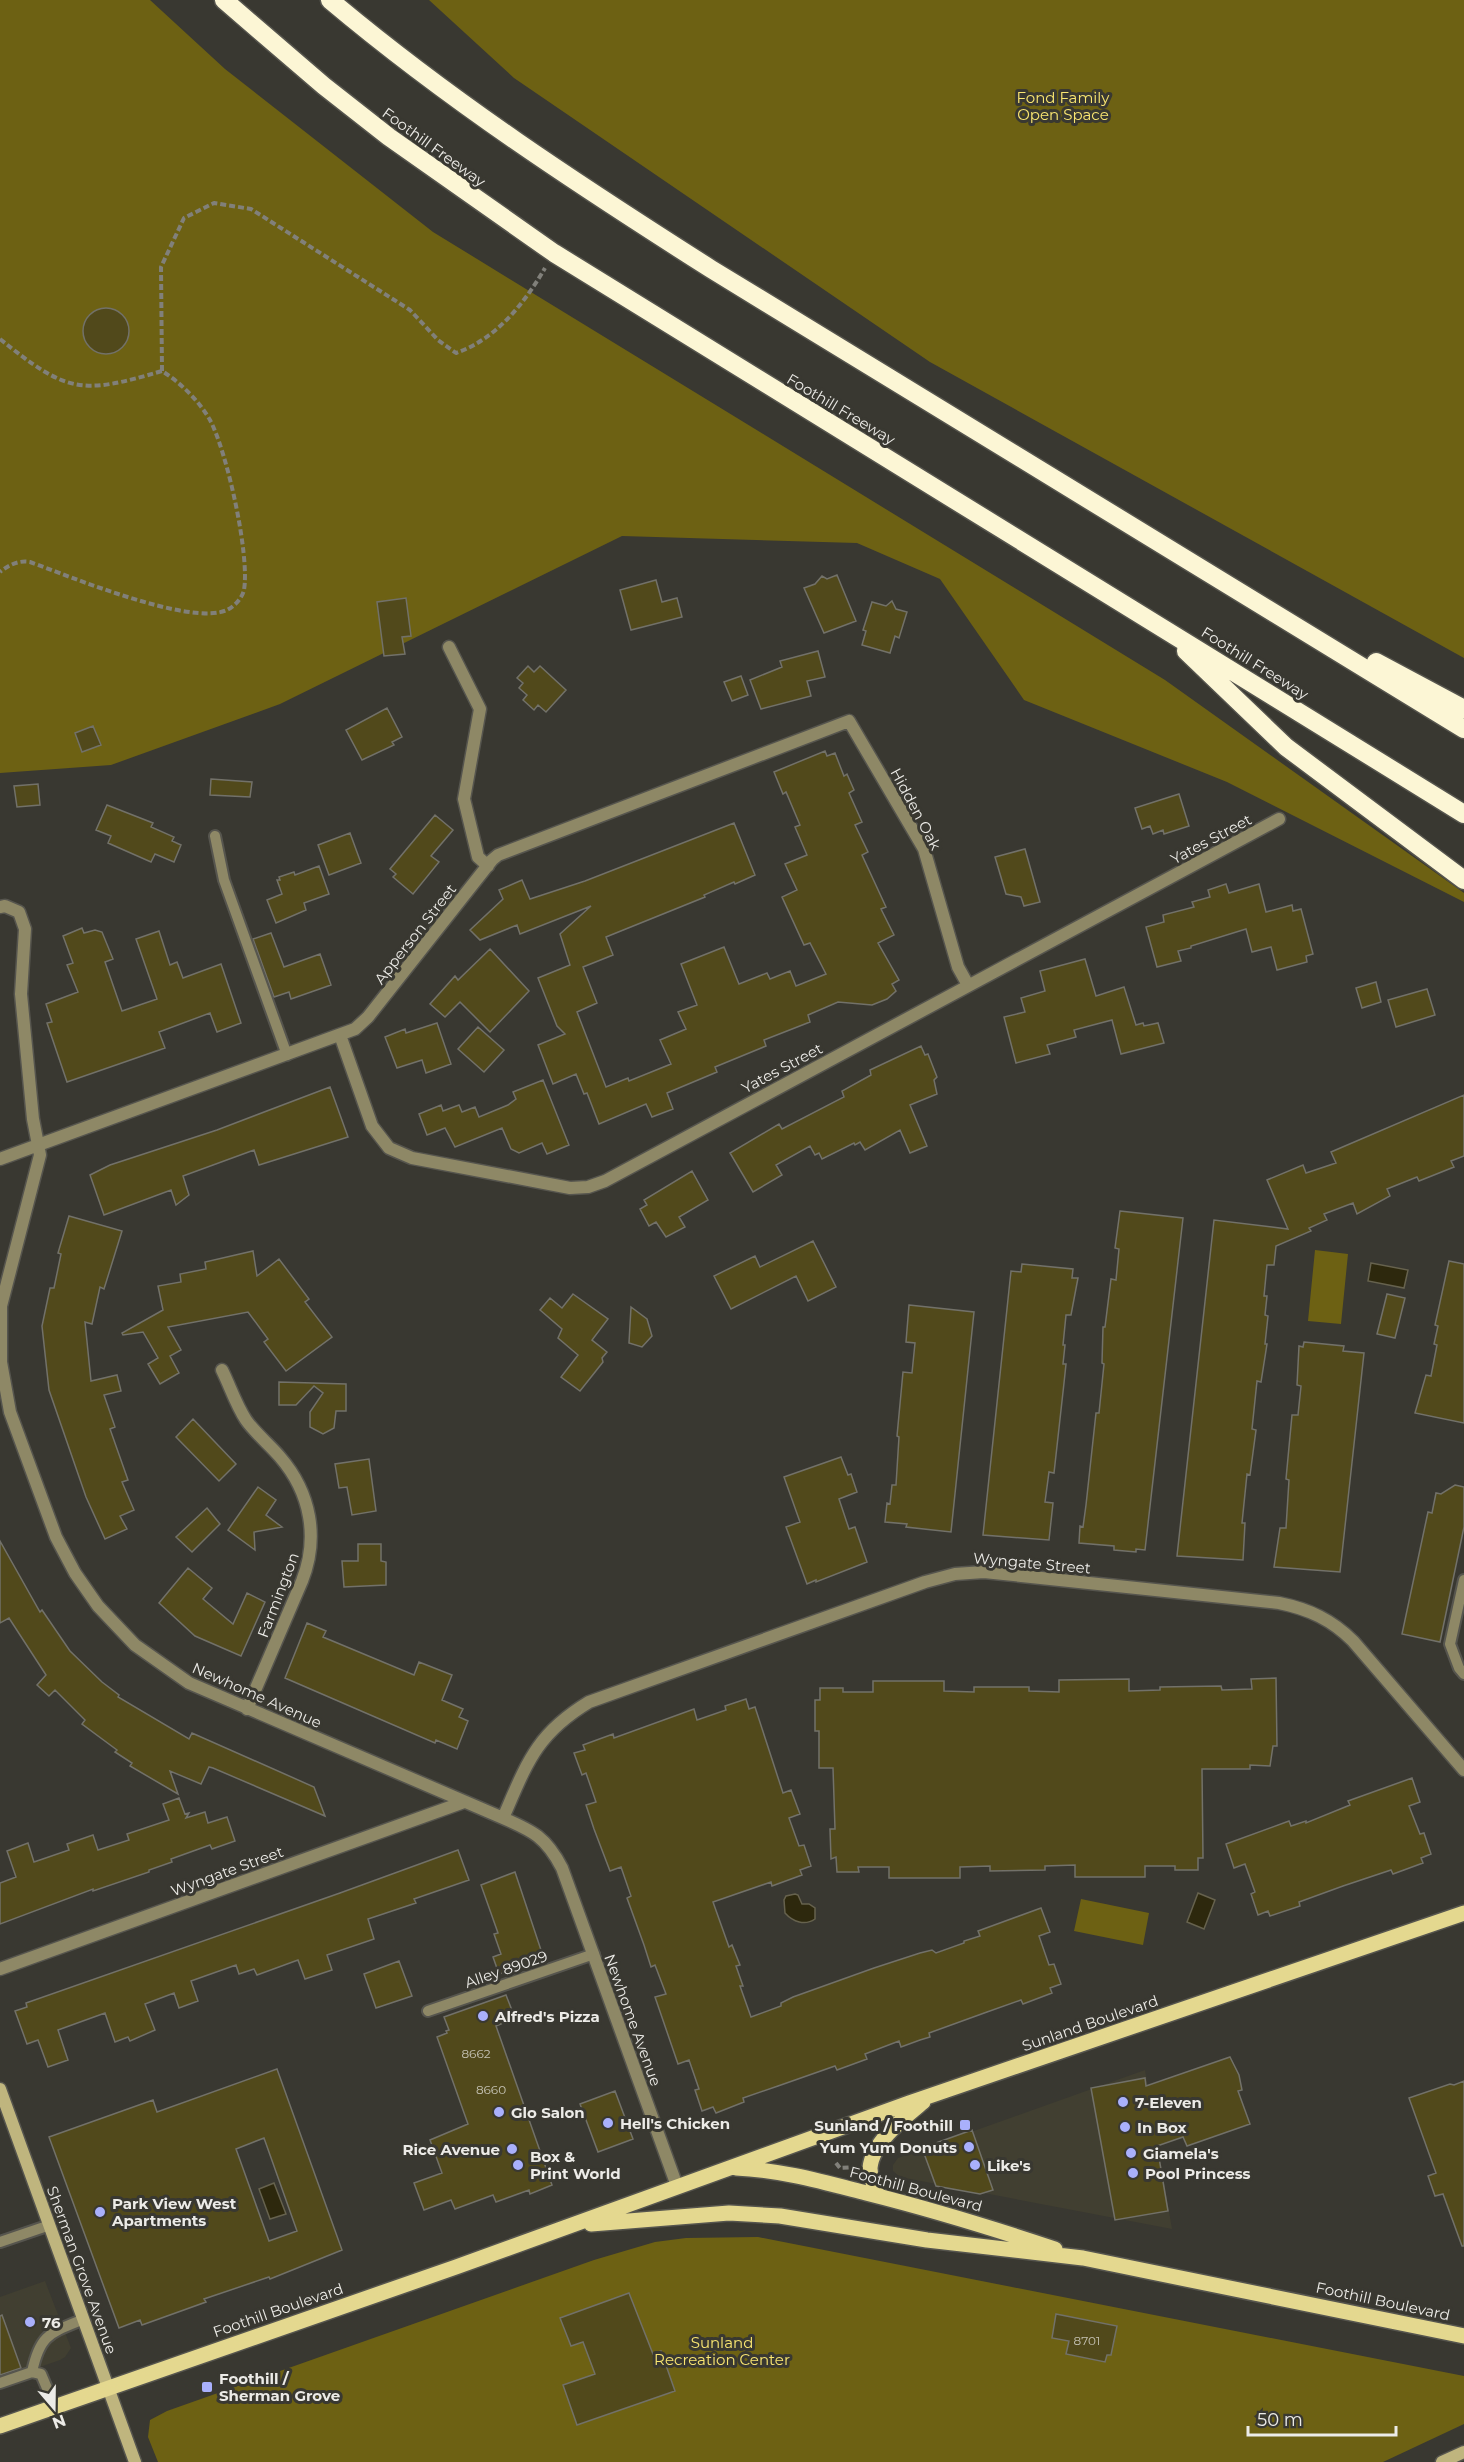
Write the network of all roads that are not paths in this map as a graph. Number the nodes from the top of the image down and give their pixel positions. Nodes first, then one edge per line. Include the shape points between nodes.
1 (224, 0) edge
2 (330, 0) edge
3 (1198, 567) junction
4 (1159, 625) junction
5 (449, 647) dead end
6 (1464, 709) edge
7 (849, 721) joint
8 (1464, 729) edge
9 (1464, 814) edge
10 (1279, 819) dead end
11 (215, 836) dead end
12 (488, 866) junction
13 (1464, 880) edge
14 (0, 906) edge
15 (968, 985) junction
16 (340, 1035) junction
17 (286, 1055) junction
18 (39, 1146) junction
19 (0, 1159) edge
20 (222, 1370) dead end
21 (1464, 1580) edge
22 (1461, 1609) edge
23 (1464, 1674) edge
24 (247, 1709) junction
25 (1464, 1770) edge
26 (464, 1802) junction
27 (503, 1818) junction
28 (1464, 1913) edge
29 (594, 1954) junction
30 (0, 1969) edge
31 (428, 2011) dead end
32 (0, 2089) edge
33 (929, 2096) junction
34 (728, 2168) junction
35 (676, 2186) junction
36 (878, 2196) junction
37 (50, 2225) junction
38 (567, 2227) junction
39 (0, 2242) edge
40 (1083, 2258) junction
41 (84, 2319) junction
42 (1464, 2336) edge
43 (32, 2372) junction
44 (0, 2383) edge
45 (109, 2388) junction
46 (55, 2407) junction
47 (0, 2426) edge
48 (1464, 2452) edge
49 (135, 2462) edge
50 (1442, 2462) edge

1 - 4 highway, Foothill Freeway via 380,130 554,253
2 - 3 highway via 432,82 593,194
3 - 6 highway
3 - 8 highway
4 - 9 highway, Foothill Freeway
4 - 13 highway via 1286,747
5 - 12 street via 480,709 464,799 478,857
7 - 12 street, Apperson Street via 505,852
7 - 15 street, Hidden Oak via 924,849 958,967
10 - 15 street, Yates Street
11 - 17 lane via 224,880
12 - 16 street, Apperson Street via 368,1017 355,1029
14 - 18 street, Newhome Avenue via 19,912 25,929 21,994
15 - 16 street, Yates Street via 588,1187 570,1188 412,1158 389,1148 372,1126
16 - 17 street, Apperson Street
17 - 18 street, Apperson Street
18 - 19 street, Apperson Street
18 - 24 street, Newhome Avenue via 35,1179 1,1306 4,1386 28,1462 56,1537 98,1606 135,1645 161,1665 189,1683
20 - 24 street, Farmington via 246,1420 289,1468 300,1487 312,1536 308,1566
21 - 22 lane
22 - 23 lane via 1450,1644
24 - 26 street, Newhome Avenue
25 - 27 street, Wyngate Street via 1353,1641 1315,1613 1279,1603 984,1572 925,1582 589,1702 567,1715 542,1739
26 - 27 street, Newhome Avenue
26 - 30 street, Wyngate Street
27 - 29 street, Newhome Avenue via 537,1833 549,1846 562,1868
28 - 33 main road, Sunland Boulevard
29 - 31 lane, Alley 89029
29 - 35 street, Newhome Avenue
32 - 37 street, Sherman Grove Avenue
33 - 34 main road, Sunland Boulevard
33 - 36 main road via 895,2126 875,2154 870,2167
34 - 35 main road, Foothill Boulevard
34 - 36 main road, Foothill Boulevard via 798,2175
35 - 38 main road, Foothill Boulevard
36 - 40 main road, Foothill Boulevard
37 - 39 lane
37 - 41 street, Sherman Grove Avenue
38 - 40 main road, Foothill Boulevard via 729,2213
38 - 45 main road, Foothill Boulevard
40 - 42 main road, Foothill Boulevard
41 - 43 lane via 51,2333 37,2349
41 - 45 street, Sherman Grove Avenue
43 - 44 lane
43 - 46 lane via 41,2374
45 - 46 main road, Foothill Boulevard
45 - 49 street, Sherman Grove Avenue
46 - 47 main road, Foothill Boulevard
48 - 50 street

